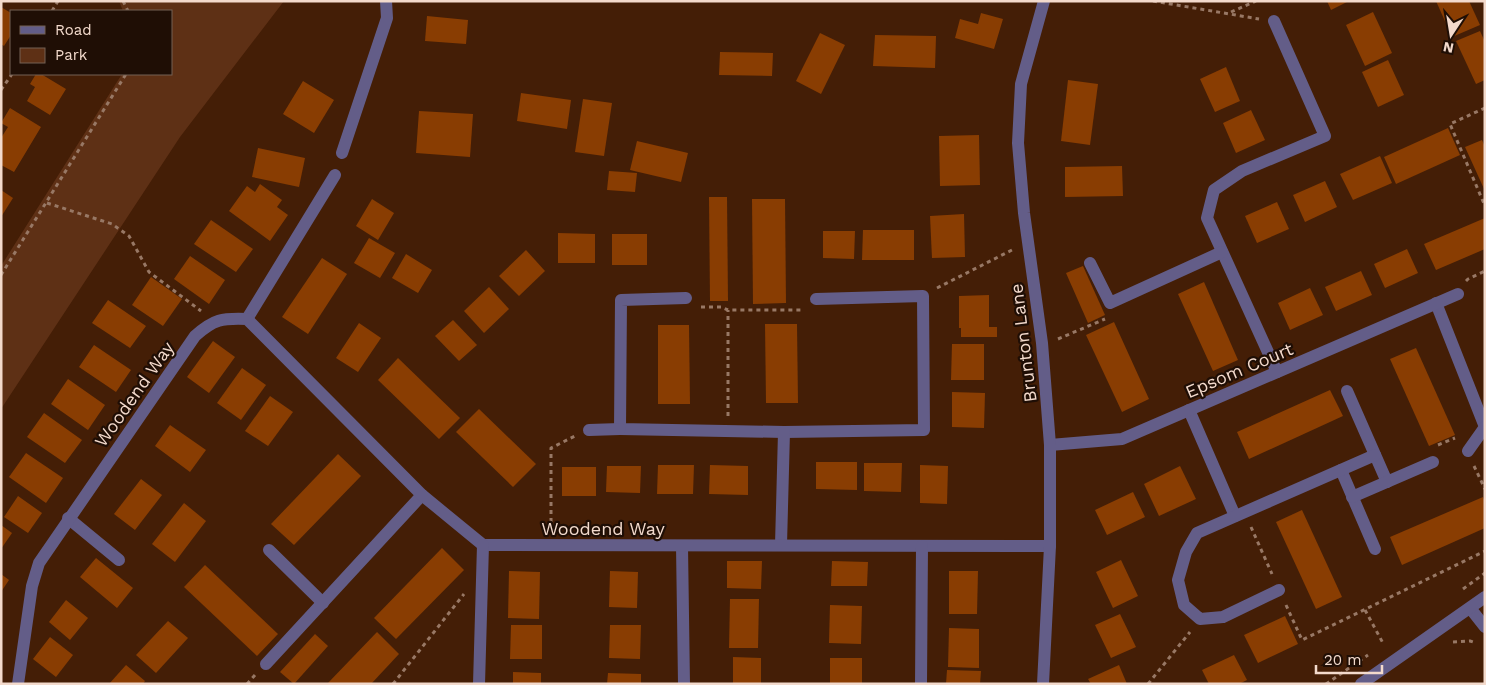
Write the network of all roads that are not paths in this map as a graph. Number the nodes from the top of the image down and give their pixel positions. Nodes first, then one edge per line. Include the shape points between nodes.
1 (386, 1) edge
2 (1044, 1) edge
3 (1274, 22) road end
4 (342, 153) dead end
5 (335, 175) dead end
6 (1222, 252) junction
7 (1090, 263) dead end
8 (1458, 294) dead end
9 (686, 298) road end
10 (816, 298) road end
11 (1436, 303) junction
12 (247, 319) junction
13 (1277, 372) junction
14 (1347, 391) dead end
15 (1189, 410) junction
16 (1485, 427) edge
17 (620, 429) junction
18 (589, 430) road end
19 (784, 432) junction
20 (1050, 446) junction
21 (1468, 451) dead end
22 (1375, 455) junction
23 (1433, 462) dead end
24 (1340, 470) junction
25 (1387, 482) junction
26 (422, 495) junction
27 (1352, 497) junction
28 (1240, 514) junction
29 (68, 518) junction
30 (483, 545) junction
31 (781, 545) junction
32 (682, 546) junction
33 (922, 546) junction
34 (1050, 546) junction
35 (1375, 549) dead end
36 (269, 550) dead end
37 (119, 560) dead end
38 (1279, 590) road end
39 (1485, 598) edge
40 (323, 602) junction
41 (1470, 608) junction
42 (1485, 627) edge
43 (266, 664) dead end
44 (18, 684) edge
45 (479, 684) edge
46 (684, 684) edge
47 (921, 684) edge
48 (1043, 684) edge
49 (1361, 684) edge

1 - 4 street via 387,18
2 - 20 street, Brunton Lane via 1021,84 1018,143 1042,343
3 - 6 street via 1326,136 1242,171 1214,190 1207,218
5 - 12 street
6 - 7 street via 1110,303
6 - 13 street
8 - 11 street, Epsom Court
9 - 17 street via 620,300
10 - 19 street via 923,296 924,430
11 - 13 street, Epsom Court
11 - 16 street
12 - 26 street
12 - 29 street, Woodend Way via 228,318 209,323 195,336
13 - 15 street, Epsom Court
14 - 22 street
15 - 20 street, Epsom Court via 1122,439
15 - 28 street
16 - 21 street
17 - 18 street
17 - 19 street
19 - 31 street
20 - 34 street, Brunton Lane
22 - 24 street
22 - 25 street
23 - 25 street
24 - 27 street
24 - 28 street
25 - 27 street
26 - 30 street
26 - 40 street
27 - 35 street
28 - 38 street via 1197,533 1186,552 1178,580 1184,606 1200,619 1223,617
29 - 37 street
29 - 44 street, Woodend Way via 39,563 32,586
30 - 32 street, Woodend Way
30 - 45 street
31 - 32 street, Woodend Way
31 - 33 street, Woodend Way
32 - 46 street
33 - 34 street, Woodend Way
33 - 47 street
34 - 48 street, Brunton Lane
36 - 40 street
39 - 41 street
40 - 43 street
41 - 42 street
41 - 49 street

